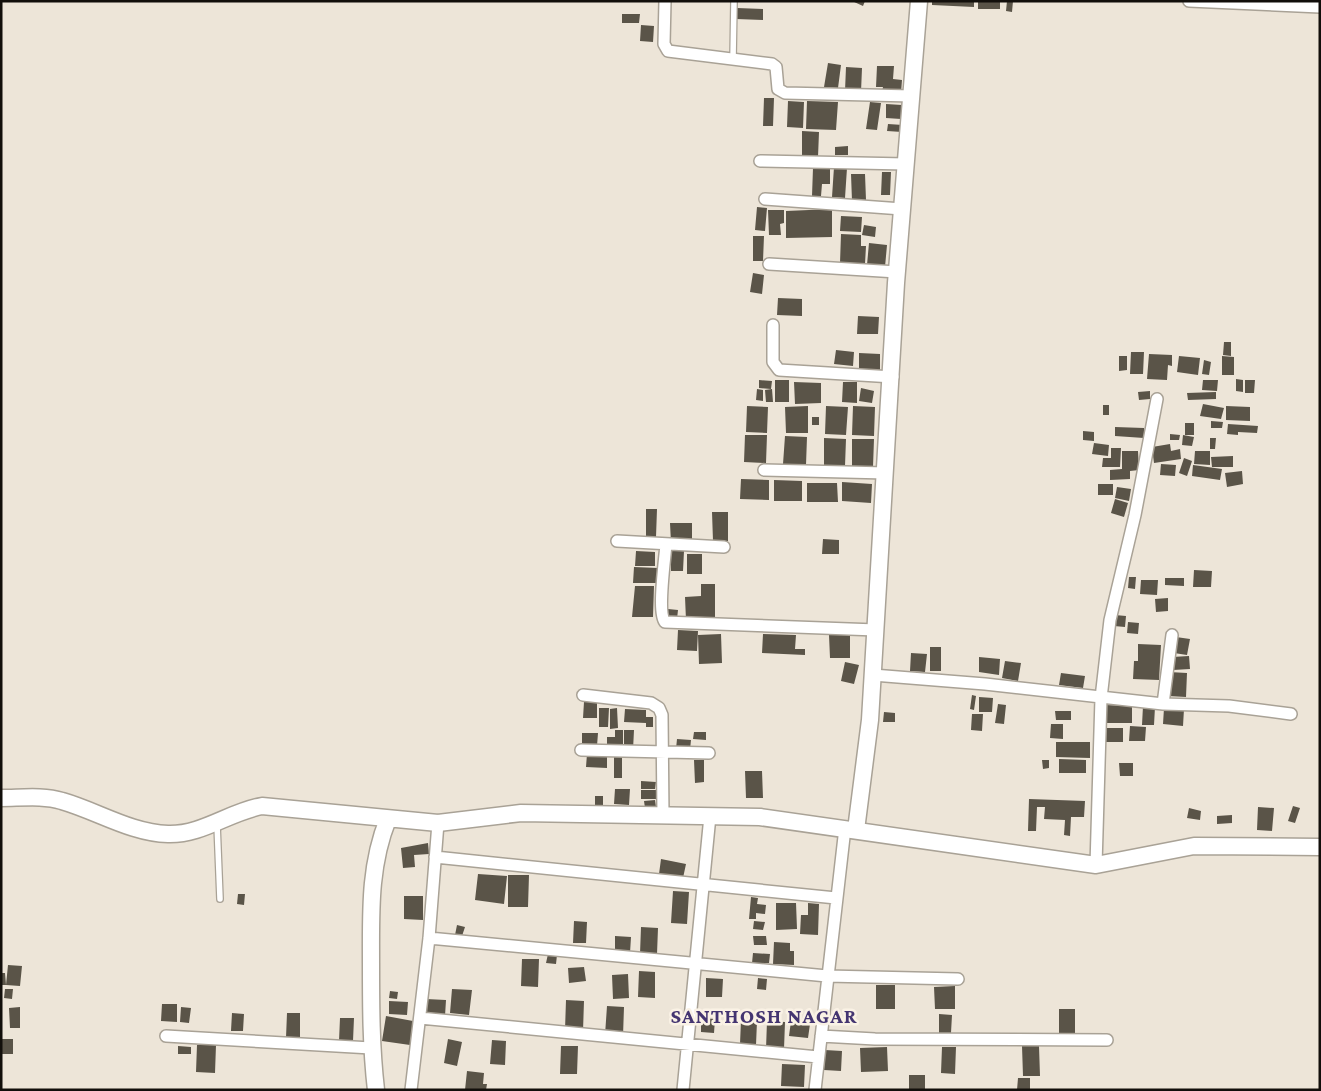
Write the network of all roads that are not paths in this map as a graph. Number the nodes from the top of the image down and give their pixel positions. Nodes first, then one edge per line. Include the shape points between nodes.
1 (665, 1) edge
2 (734, 1) edge
3 (919, 1) edge
4 (1189, 1) edge
5 (1320, 7) edge
6 (733, 59) junction
7 (912, 96) junction
8 (760, 161) dead end
9 (906, 164) junction
10 (765, 199) dead end
11 (902, 209) junction
12 (769, 264) dead end
13 (897, 272) junction
14 (773, 325) dead end
15 (892, 377) junction
16 (1158, 399) dead end
17 (764, 470) dead end
18 (886, 473) junction
19 (617, 541) dead end
20 (666, 544) junction
21 (724, 547) dead end
22 (876, 630) junction
23 (1172, 635) dead end
24 (873, 675) junction
25 (583, 695) dead end
26 (1101, 698) junction
27 (1163, 704) junction
28 (1291, 714) dead end
29 (581, 750) dead end
30 (662, 752) junction
31 (709, 753) dead end
32 (1, 798) edge
33 (663, 815) junction
34 (710, 816) junction
35 (388, 820) junction
36 (217, 822) junction
37 (438, 826) junction
38 (851, 829) junction
39 (1320, 847) edge
40 (436, 852) junction
41 (1096, 865) junction
42 (704, 886) junction
43 (836, 898) junction
44 (220, 899) dead end
45 (429, 938) junction
46 (695, 963) junction
47 (827, 976) junction
48 (958, 979) dead end
49 (420, 1018) junction
50 (166, 1036) dead end
51 (821, 1036) junction
52 (1107, 1040) dead end
53 (687, 1045) junction
54 (371, 1048) junction
55 (818, 1057) junction
56 (376, 1090) edge
57 (411, 1090) edge
58 (682, 1090) edge
59 (815, 1090) edge

1 - 6 street via 664,44 668,51
2 - 6 lane
3 - 7 main road
4 - 5 street
6 - 7 street via 772,64 776,68 781,92
7 - 9 main road
8 - 9 street
9 - 11 main road
10 - 11 street
11 - 13 main road
12 - 13 street
13 - 15 main road
14 - 15 street via 773,362 779,370
15 - 18 main road
16 - 26 street via 1110,620
17 - 18 street
18 - 22 main road
19 - 20 street
20 - 21 street
20 - 22 street via 662,606 665,622
22 - 24 main road
23 - 27 street
24 - 26 street
24 - 38 main road via 870,720
25 - 30 street via 651,703 659,708 662,714
26 - 27 street
26 - 41 street
27 - 28 street via 1229,706
29 - 30 street
30 - 31 street
30 - 33 street
32 - 36 main road via 55,799 128,826 167,834 195,832
33 - 34 main road
33 - 37 main road via 521,813
34 - 38 main road via 760,816
34 - 42 street
35 - 36 main road via 262,806
35 - 37 main road
35 - 54 main road via 379,842 371,897
36 - 44 lane
37 - 40 street
38 - 41 main road
38 - 43 street
39 - 41 main road via 1194,846
40 - 42 street
40 - 45 street
42 - 43 street
42 - 46 street
43 - 47 street
45 - 46 street
45 - 49 street
46 - 47 street
46 - 53 street
47 - 48 street
47 - 51 street
49 - 53 street
49 - 57 street
50 - 54 street
51 - 52 street
51 - 55 street
53 - 55 street
53 - 58 street
54 - 56 main road
55 - 59 street

